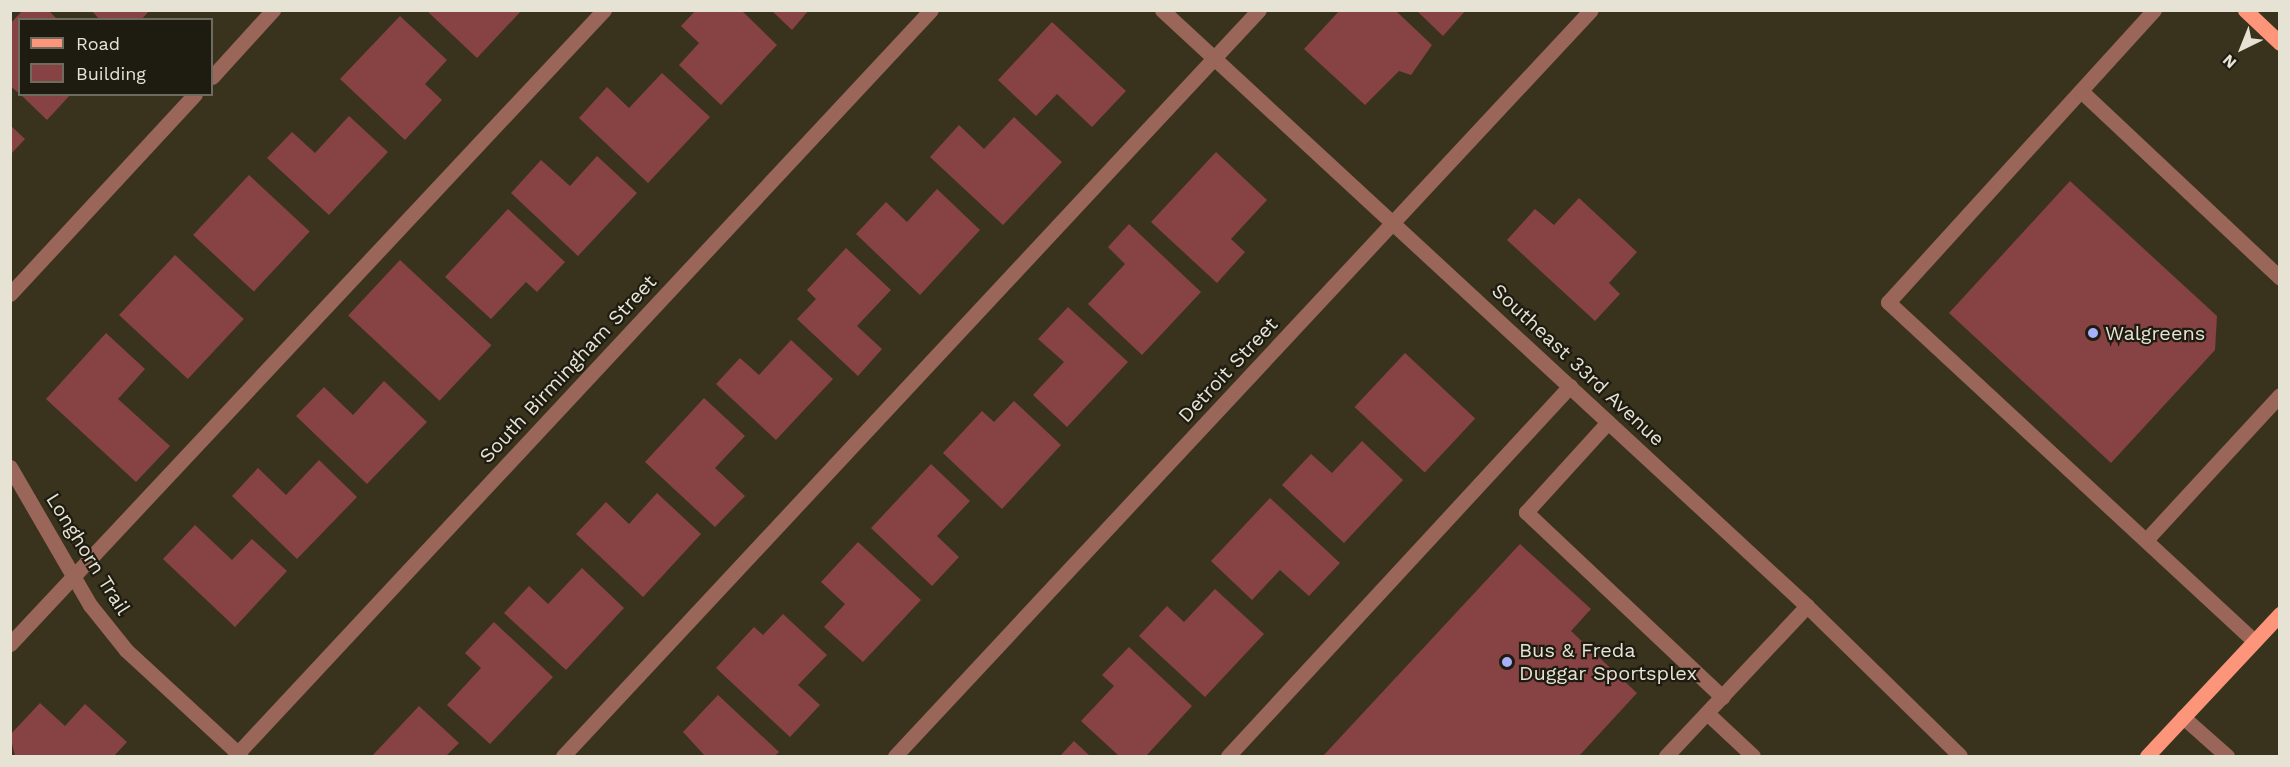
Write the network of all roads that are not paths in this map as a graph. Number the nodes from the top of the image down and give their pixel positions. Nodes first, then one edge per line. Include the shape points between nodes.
1 (273, 10) edge
2 (604, 10) edge
3 (931, 10) edge
4 (1162, 10) edge
5 (1259, 10) edge
6 (1591, 10) edge
7 (2154, 10) edge
8 (2245, 10) edge
9 (2280, 43) edge
10 (1214, 58) junction
11 (213, 76) edge
12 (2081, 91) junction
13 (193, 96) edge
14 (1395, 223) junction
15 (2280, 278) edge
16 (10, 294) edge
17 (1570, 386) junction
18 (2280, 395) edge
19 (1608, 422) junction
20 (10, 467) edge
21 (2146, 540) junction
22 (73, 576) junction
23 (1807, 606) junction
24 (2280, 614) edge
25 (2254, 641) junction
26 (10, 644) edge
27 (1722, 697) junction
28 (1707, 713) junction
29 (2183, 717) junction
30 (238, 756) edge
31 (563, 756) edge
32 (896, 756) edge
33 (1228, 756) edge
34 (1666, 756) edge
35 (1753, 756) edge
36 (1960, 756) edge
37 (2147, 756) edge
38 (2227, 756) edge

1 - 11 street
2 - 22 street
3 - 30 street, South Birmingham Street
4 - 10 street, Southeast 33rd Avenue
5 - 10 street
6 - 14 street, Detroit Street
7 - 12 street
8 - 9 main road
10 - 14 street, Southeast 33rd Avenue
10 - 31 street
12 - 15 street
12 - 21 street via 1888,302
13 - 16 street
14 - 17 street, Southeast 33rd Avenue
14 - 32 street, Detroit Street
17 - 19 street, Southeast 33rd Avenue
17 - 33 street
18 - 21 street
19 - 23 street, Southeast 33rd Avenue
19 - 27 street via 1526,512
20 - 22 street, Longhorn Trail
21 - 25 street
22 - 26 street
22 - 30 street, Longhorn Trail via 126,650
23 - 27 street
23 - 36 street, Southeast 33rd Avenue
24 - 25 main road
25 - 29 main road
27 - 28 street
28 - 34 street
28 - 35 street
29 - 37 main road
29 - 38 street

